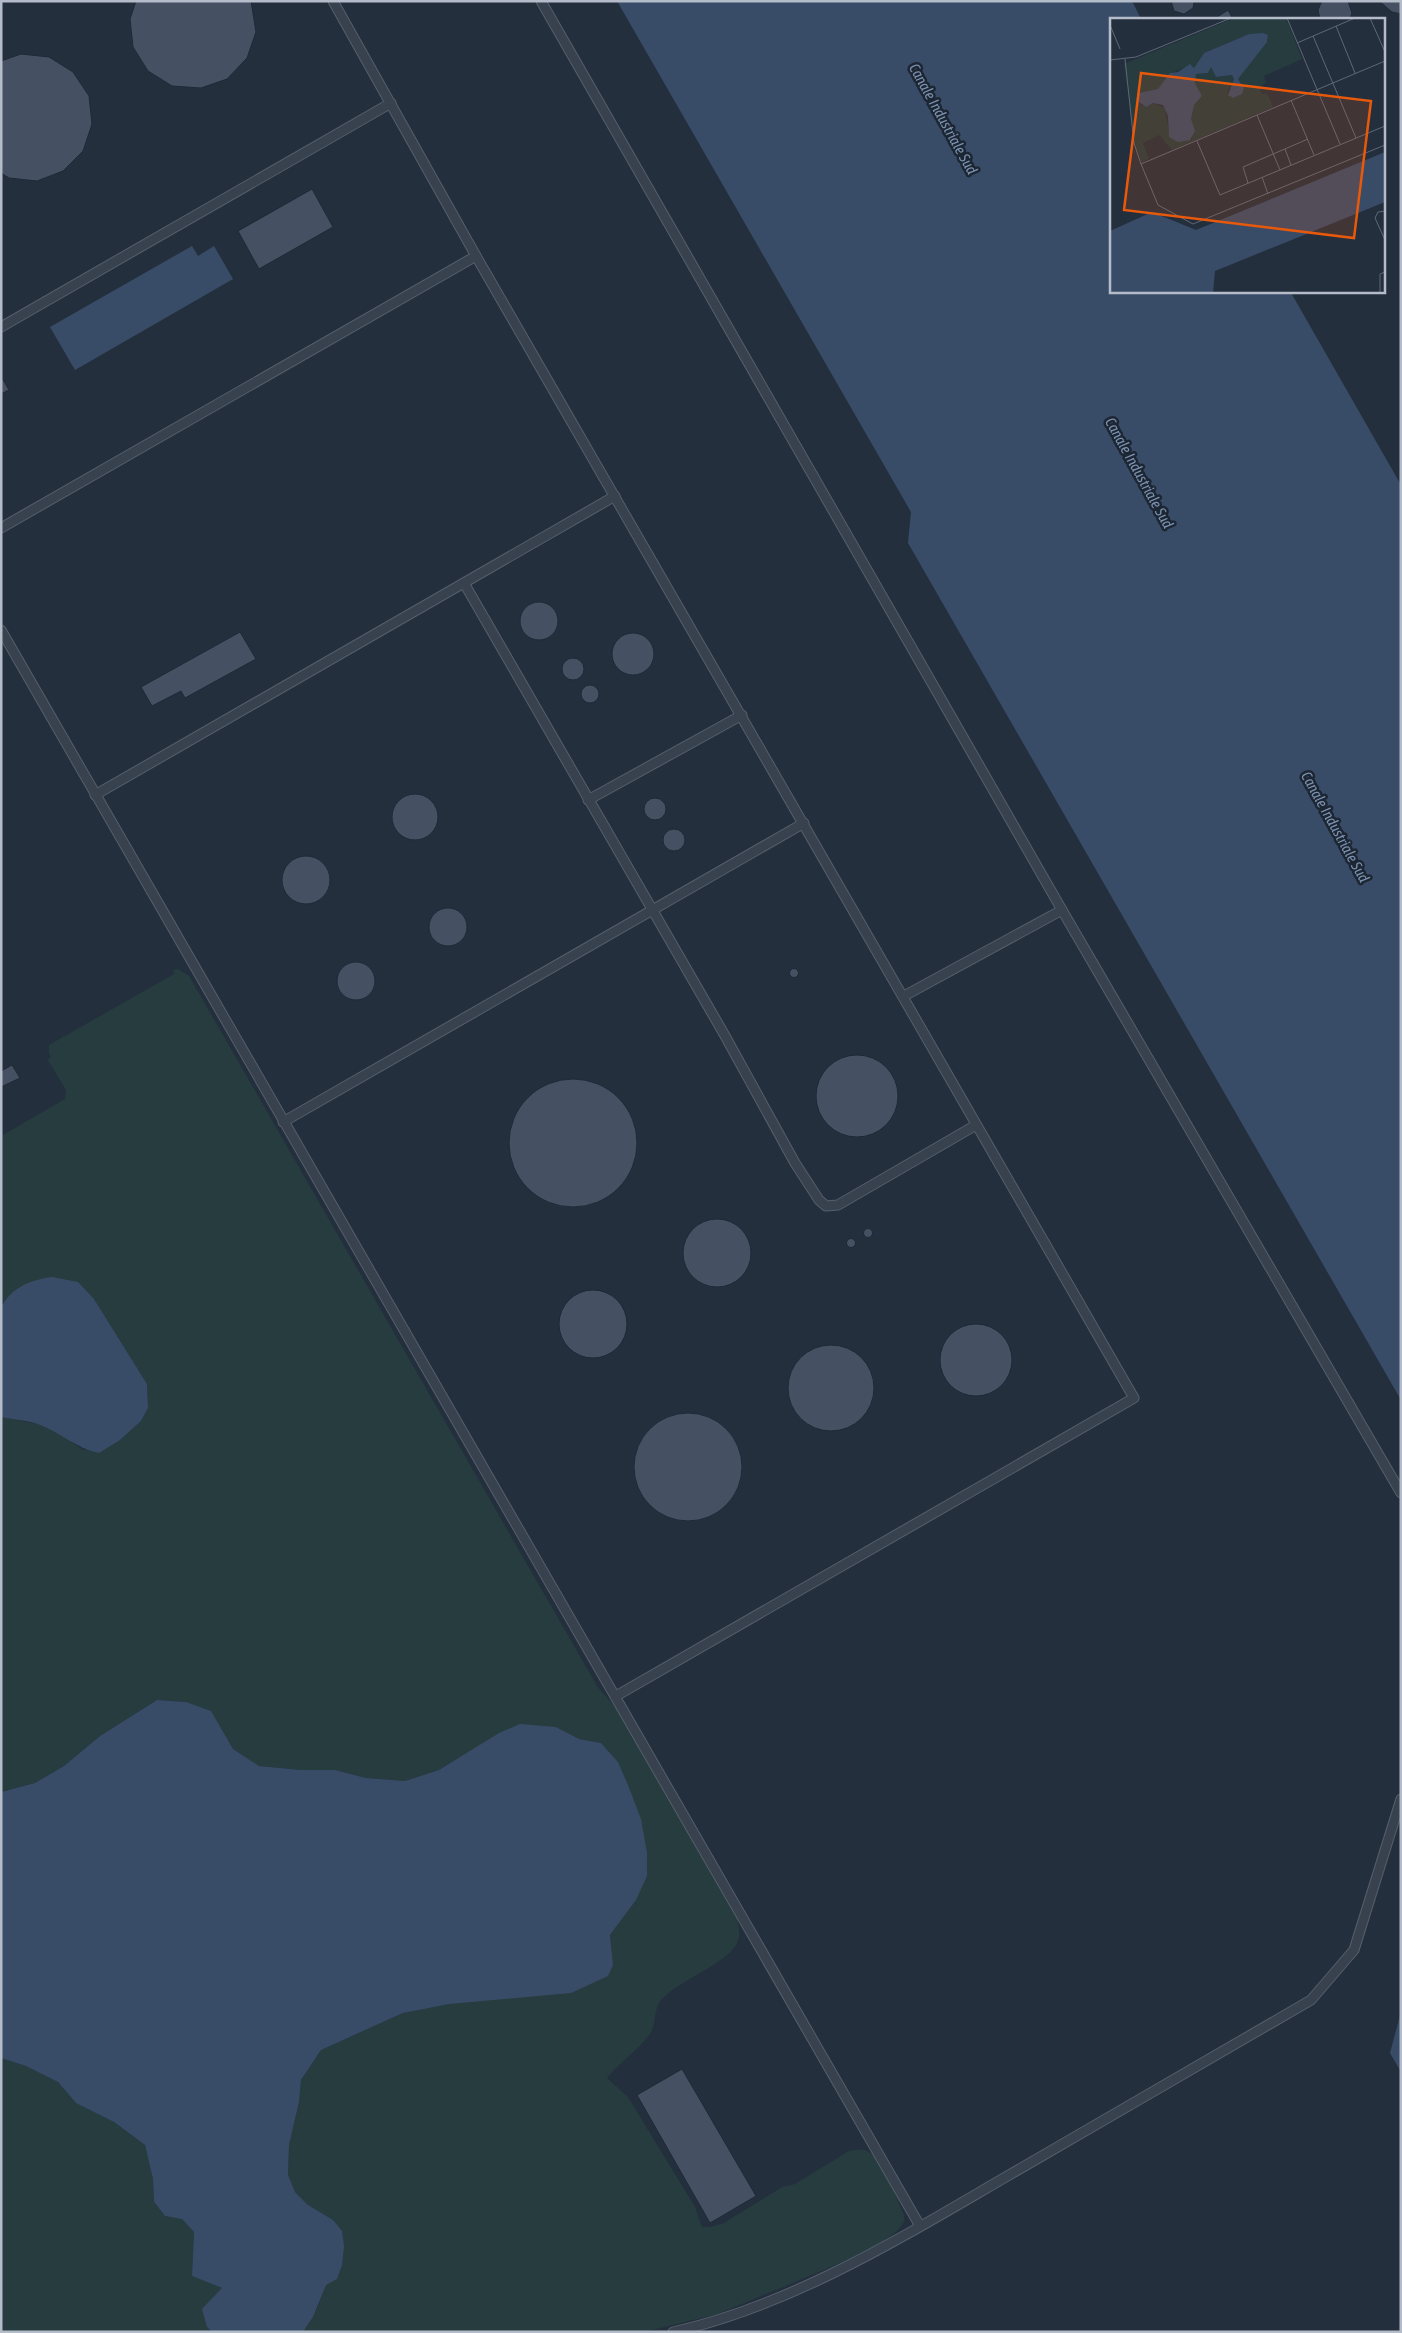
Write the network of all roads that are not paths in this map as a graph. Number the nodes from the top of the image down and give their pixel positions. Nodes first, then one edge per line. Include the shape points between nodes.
1 (333, 1) edge
2 (542, 1) edge
3 (391, 103) junction
4 (476, 256) junction
5 (1, 327) edge
6 (615, 496) junction
7 (1, 528) edge
8 (464, 582) junction
9 (1, 630) edge
10 (742, 715) junction
11 (95, 795) junction
12 (588, 800) junction
13 (804, 823) junction
14 (651, 909) junction
15 (1062, 910) junction
16 (904, 996) junction
17 (283, 1122) junction
18 (976, 1125) junction
19 (1401, 1493) edge
20 (616, 1696) junction
21 (1401, 1799) edge
22 (920, 2226) junction
23 (672, 2332) edge

1 - 3 lane
2 - 15 lane
3 - 4 lane
3 - 5 lane
4 - 6 lane
4 - 7 lane
6 - 8 lane
6 - 10 lane
8 - 11 lane
8 - 12 lane
9 - 11 lane
10 - 12 lane
10 - 13 lane
11 - 17 lane
12 - 14 lane
13 - 14 lane
13 - 16 lane
14 - 17 lane
14 - 18 lane via 795,1163 826,1206 838,1205
15 - 16 lane
15 - 19 lane
16 - 18 lane
17 - 20 lane
18 - 20 lane via 1134,1398
20 - 22 lane
21 - 22 lane via 1354,1950 1311,2000
22 - 23 lane via 812,2283 714,2323

